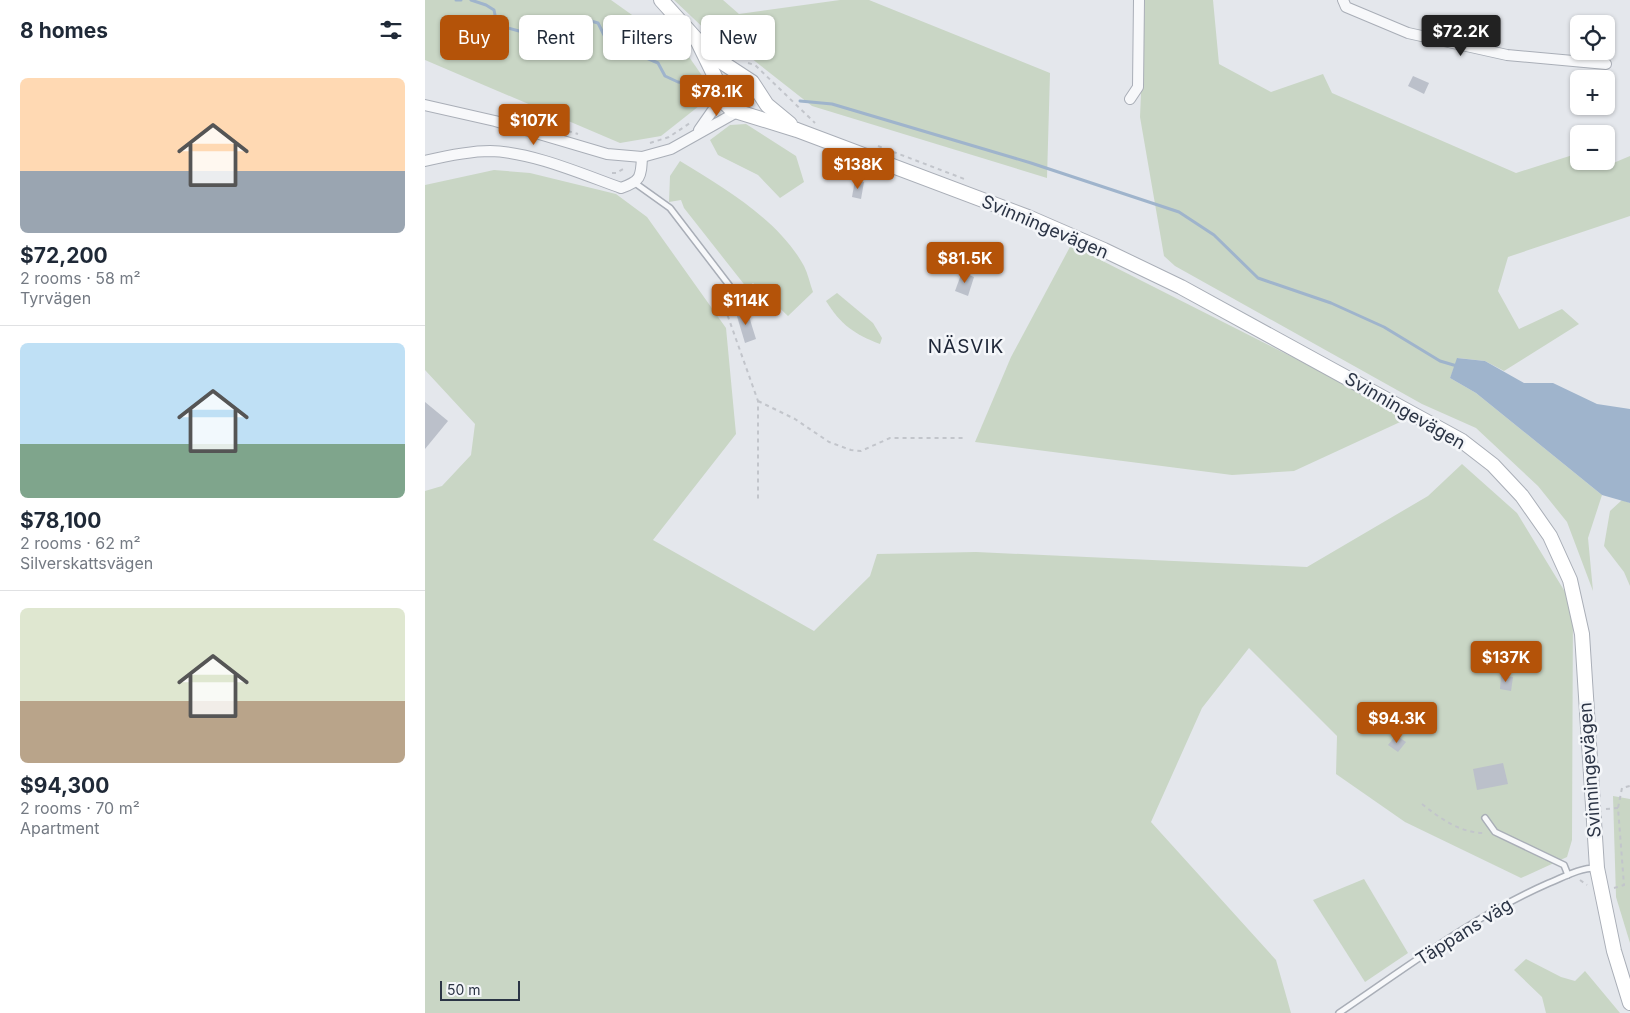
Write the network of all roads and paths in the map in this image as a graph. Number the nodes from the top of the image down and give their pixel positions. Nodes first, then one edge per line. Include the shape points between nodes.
1 (661, 0) edge
2 (1139, 0) edge
3 (1343, 0) edge
4 (697, 40) junction
5 (723, 64) junction
6 (1606, 64) dead end
7 (744, 77) junction
8 (708, 91) dead end
9 (757, 92) junction
10 (722, 94) junction
11 (1129, 99) dead end
12 (704, 104) dead end
13 (425, 105) edge
14 (740, 112) junction
15 (516, 116) dead end
16 (695, 118) dead end
17 (815, 123) dead end
18 (797, 130) junction
19 (697, 133) junction
20 (582, 135) dead end
21 (871, 144) dead end
22 (645, 145) dead end
23 (623, 156) junction
24 (641, 157) junction
25 (425, 161) edge
26 (607, 173) dead end
27 (972, 182) dead end
28 (635, 183) junction
29 (729, 285) joint
30 (758, 401) junction
31 (964, 438) dead end
32 (758, 500) dead end
33 (1630, 786) edge
34 (1422, 804) dead end
35 (1618, 808) junction
36 (1601, 810) dead end
37 (1485, 818) dead end
38 (1495, 832) junction
39 (1597, 868) junction
40 (1568, 875) junction
41 (1601, 891) junction
42 (1630, 1003) edge
43 (1339, 1013) edge

1 - 4 main road, Svinningevägen
2 - 11 street via 1138,87
3 - 6 street via 1346,8 1408,33 1507,54
4 - 5 main road, Svinningevägen
4 - 10 main road, Svinningevägen
5 - 7 main road, Svinningevägen
5 - 17 path via 740,61 755,65
7 - 9 main road, Svinningevägen via 753,82
7 - 10 main road via 728,81
8 - 12 path
9 - 14 main road via 753,106
9 - 18 main road, Svinningevägen via 767,105
10 - 14 main road, Svinningevägen via 727,107
10 - 19 street
13 - 23 street
14 - 18 main road, Svinningevägen
14 - 19 street
15 - 20 path
16 - 22 path via 669,137
18 - 39 main road, Svinningevägen via 1027,217 1181,287 1462,441 1493,465 1522,496 1549,536 1570,580 1577,607 1583,643
19 - 24 street via 671,149
21 - 27 path
23 - 24 street
23 - 26 path via 623,169
24 - 28 street via 641,174
25 - 28 street via 465,153 515,153 621,188
28 - 29 lane via 670,208
29 - 30 path via 726,311
30 - 31 path via 795,419 829,442 851,450 861,451 890,438
30 - 32 path
33 - 35 path via 1622,788
34 - 38 path via 1444,821 1472,833
35 - 36 path
35 - 41 path via 1625,885
37 - 38 lane
38 - 40 lane via 1564,865
39 - 40 lane, Täppans väg
39 - 41 main road, Svinningevägen
40 - 41 path via 1570,880 1583,880 1590,892
40 - 43 lane, Täppans väg via 1472,923
41 - 42 main road, Svinningevägen

